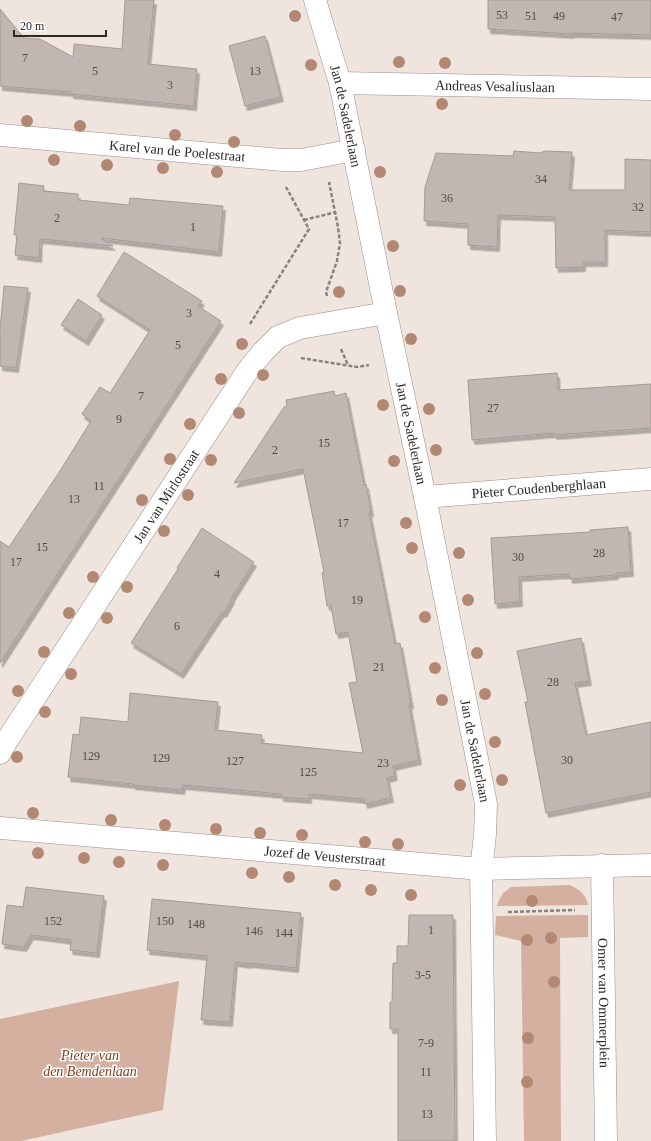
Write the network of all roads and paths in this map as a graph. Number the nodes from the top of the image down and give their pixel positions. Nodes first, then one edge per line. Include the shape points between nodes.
1 (315, 0) edge
2 (340, 83) junction
3 (651, 89) edge
4 (0, 135) edge
5 (354, 150) junction
6 (323, 156) junction
7 (282, 160) junction
8 (364, 206) junction
9 (335, 213) junction
10 (304, 220) junction
11 (386, 314) junction
12 (333, 322) junction
13 (263, 352) junction
14 (396, 361) junction
15 (348, 365) junction
16 (651, 479) edge
17 (425, 497) junction
18 (0, 753) edge
19 (0, 828) edge
20 (651, 864) edge
21 (602, 865) junction
22 (481, 868) junction
23 (603, 910) junction
24 (482, 912) junction
25 (485, 1141) edge
26 (606, 1141) edge

1 - 2 street, Jan de Sadelerlaan
2 - 3 street, Andreas Vesaliuslaan
2 - 5 street, Jan de Sadelerlaan
4 - 7 street, Karel van de Poelestraat
5 - 6 street, Karel van de Poelestraat
5 - 8 street, Jan de Sadelerlaan
6 - 7 street, Karel van de Poelestraat
6 - 9 path
7 - 10 path via 282,180
8 - 9 path
8 - 11 street, Jan de Sadelerlaan
9 - 10 path
9 - 12 path via 340,243 337,261 326,292
10 - 13 path via 309,229 248,327
11 - 12 street, Jan van Mirlostraat
11 - 14 street, Jan de Sadelerlaan
12 - 13 street, Jan van Mirlostraat via 300,328 278,337
12 - 15 path via 338,343
13 - 15 path
13 - 18 street, Jan van Mirlostraat via 248,370
14 - 15 path via 357,367
14 - 17 street, Jan de Sadelerlaan
16 - 17 street, Pieter Coudenberghlaan
17 - 22 street, Jan de Sadelerlaan via 486,804
19 - 22 street, Jozef de Veusterstraat
20 - 21 street, Jozef de Veusterstraat
21 - 22 street, Jozef de Veusterstraat
21 - 23 street, Omer van Ommerplein
22 - 24 street
23 - 24 path
23 - 26 street, Omer van Ommerplein
24 - 25 street

